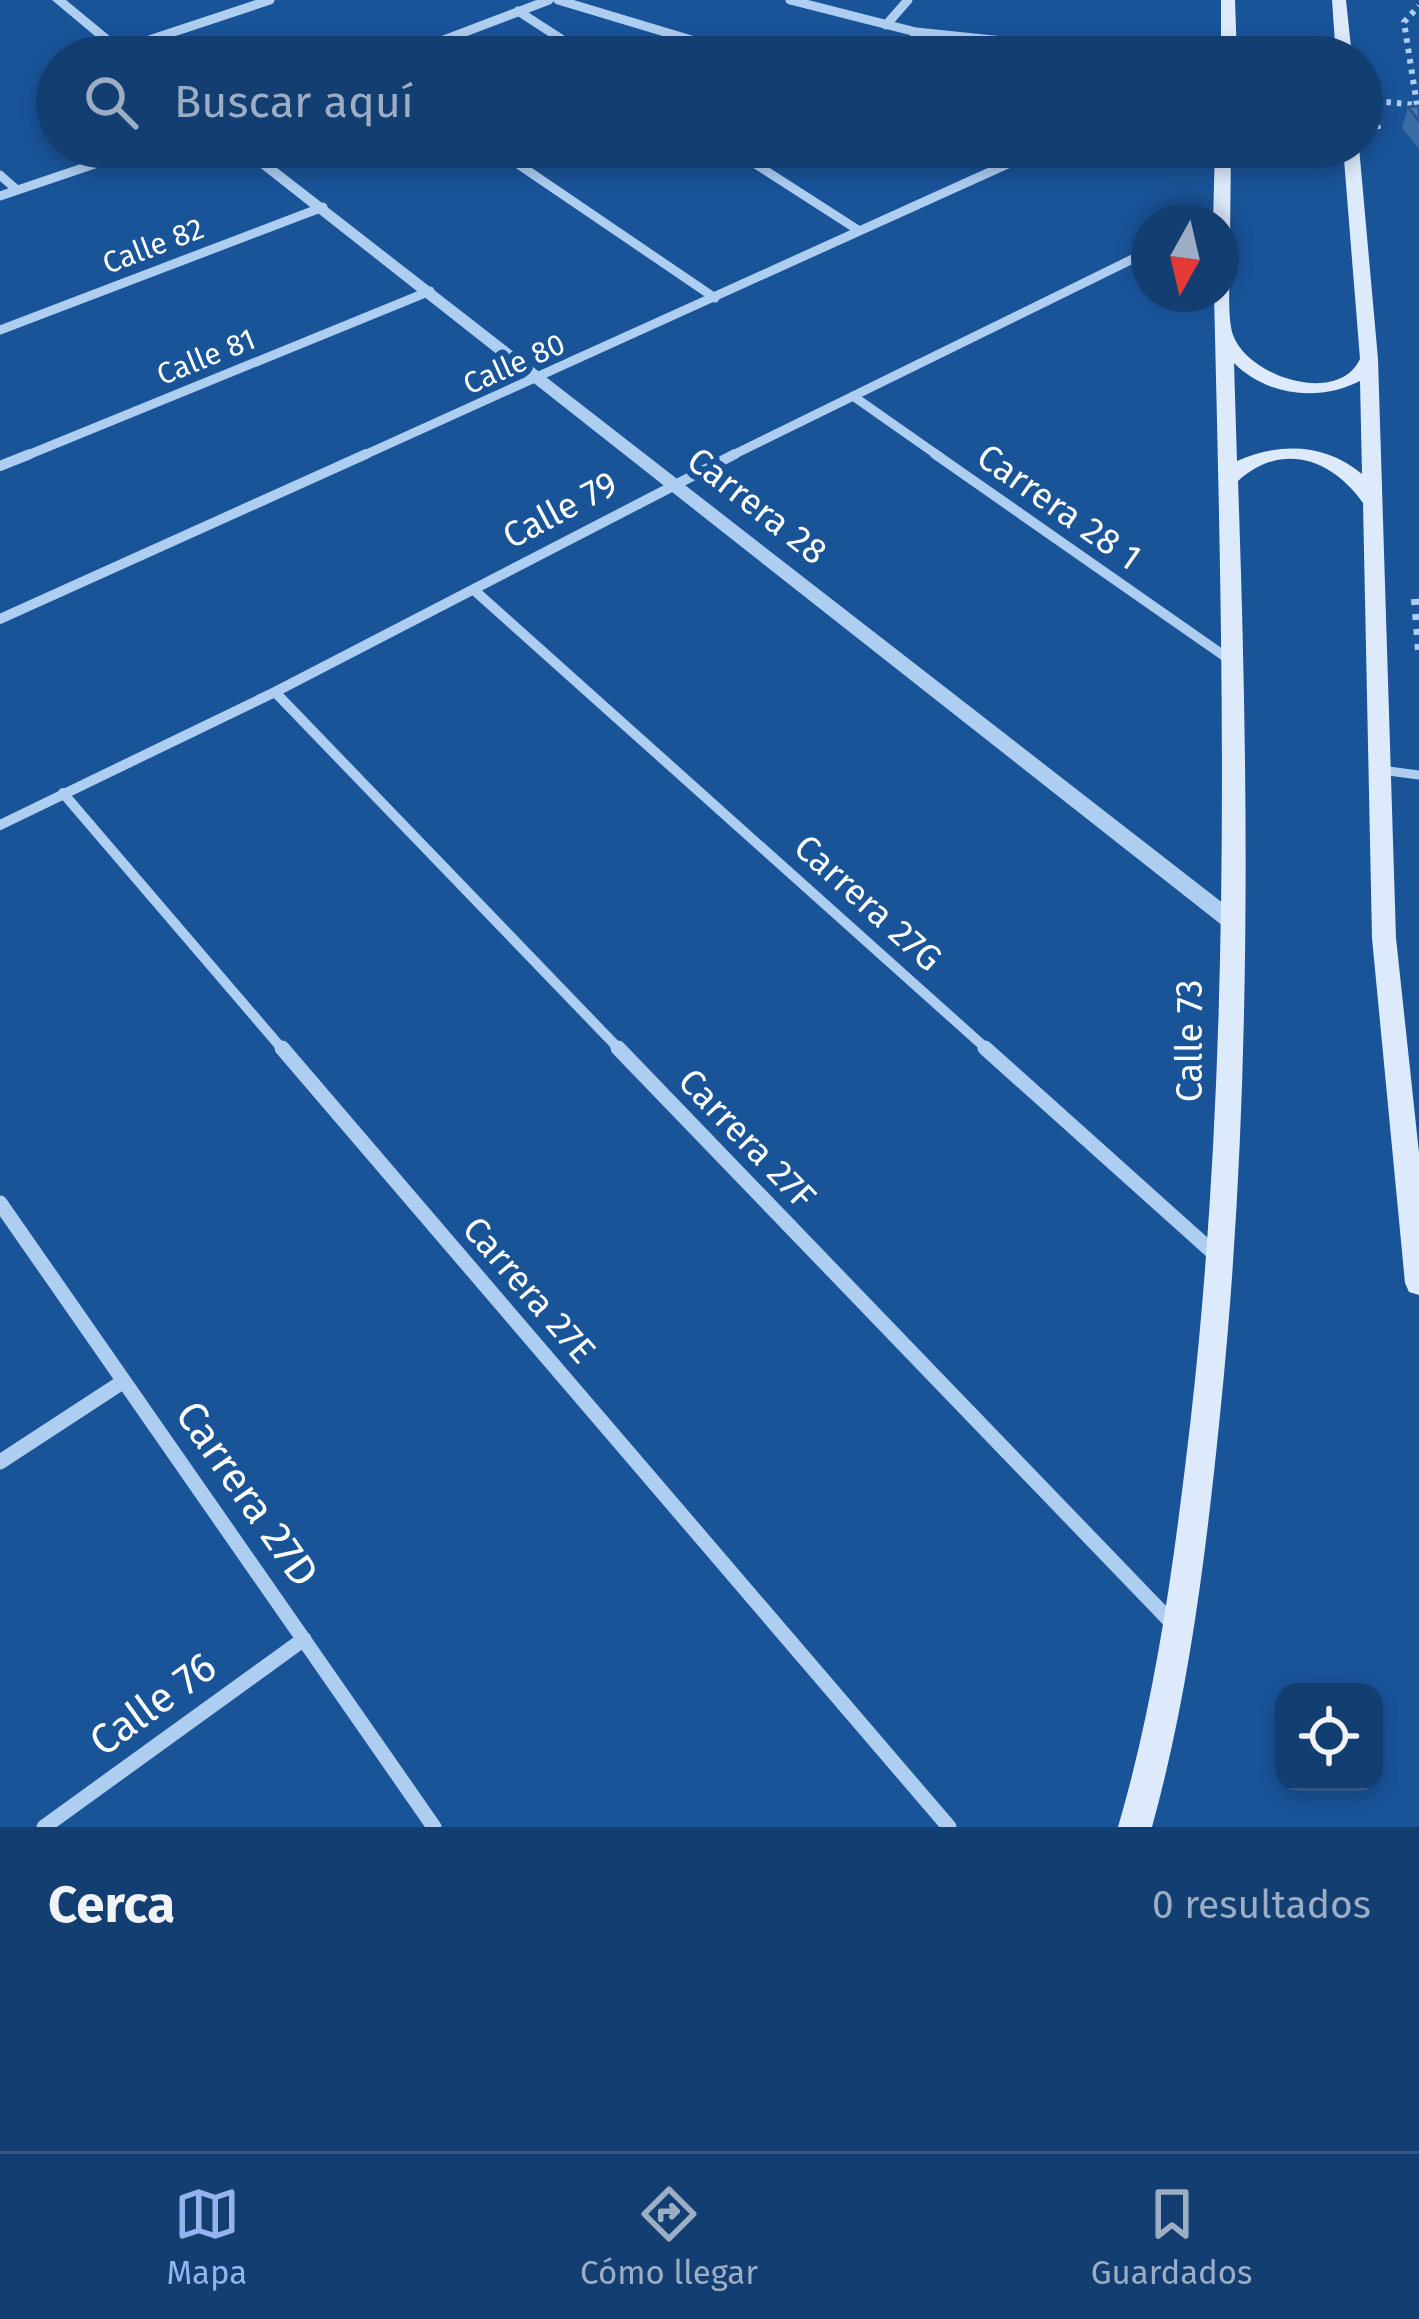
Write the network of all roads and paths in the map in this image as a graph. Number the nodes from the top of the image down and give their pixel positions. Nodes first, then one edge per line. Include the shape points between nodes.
1 (58, 0) edge
2 (270, 0) edge
3 (549, 0) edge
4 (558, 0) edge
5 (790, 0) edge
6 (908, 0) edge
7 (1228, 0) edge
8 (1340, 0) edge
9 (1419, 5) edge
10 (518, 11) junction
11 (886, 25) junction
12 (916, 32) junction
13 (102, 36) edge
14 (170, 36) edge
15 (453, 36) edge
16 (557, 36) edge
17 (678, 36) edge
18 (915, 36) edge
19 (951, 36) edge
20 (1229, 36) edge
21 (1343, 36) edge
22 (1383, 102) edge
23 (1418, 105) edge
24 (82, 168) edge
25 (269, 168) edge
26 (524, 168) edge
27 (761, 168) edge
28 (997, 168) edge
29 (1223, 168) edge
30 (1354, 168) edge
31 (0, 175) edge
32 (16, 190) junction
33 (0, 196) edge
34 (1222, 204) edge
35 (322, 207) junction
36 (858, 230) junction
37 (1131, 259) edge
38 (430, 291) junction
39 (716, 298) junction
40 (1222, 312) edge
41 (1222, 329) junction
42 (0, 330) edge
43 (1369, 359) junction
44 (541, 378) junction
45 (854, 396) junction
46 (0, 466) edge
47 (1230, 478) junction
48 (675, 484) junction
49 (1370, 501) junction
50 (474, 590) junction
51 (0, 620) edge
52 (1234, 663) junction
53 (274, 692) junction
54 (1381, 770) junction
55 (1419, 775) edge
56 (63, 793) junction
57 (0, 825) edge
58 (1230, 920) junction
59 (0, 1203) edge
60 (1222, 1261) junction
61 (1419, 1283) edge
62 (124, 1381) junction
63 (0, 1462) edge
64 (1176, 1627) junction
65 (304, 1639) junction
66 (44, 1827) edge
67 (434, 1827) edge
68 (949, 1827) edge
69 (1135, 1827) edge

1 - 13 street
2 - 14 street
3 - 10 street
4 - 17 street
5 - 11 street
6 - 11 street
7 - 20 main road
8 - 21 main road
9 - 23 path via 1404,22
10 - 15 street
10 - 16 street
11 - 12 street
12 - 18 street
12 - 19 street
22 - 23 path
24 - 32 street
25 - 35 street, Carrera 28
26 - 39 street
27 - 36 street
28 - 36 street, Calle 80
29 - 34 main road
30 - 43 main road
31 - 32 street
32 - 33 street
35 - 38 street, Carrera 28
35 - 42 street, Calle 82
36 - 39 street, Calle 80
37 - 45 street, Calle 79
38 - 44 street, Carrera 28
38 - 46 street, Calle 81
39 - 44 street, Calle 80
40 - 41 main road, Calle 73
41 - 43 main road via 1240,363 1286,386 1341,384
41 - 47 main road, Calle 73
43 - 49 main road
44 - 48 street, Carrera 28
44 - 51 street, Calle 80
45 - 48 street, Calle 79
45 - 52 street, Carrera 28 1
47 - 49 main road via 1262,456 1313,457 1358,479
47 - 52 main road, Calle 73
48 - 50 street, Calle 79
48 - 58 street, Carrera 28
49 - 54 main road
50 - 53 street, Calle 79
50 - 60 street, Carrera 27G
52 - 58 main road, Calle 73
53 - 56 street, Calle 79
53 - 64 street, Carrera 27F
54 - 55 lane
54 - 61 main road via 1384,938
56 - 57 street, Calle 79
56 - 68 street, Carrera 27E
58 - 60 main road, Calle 73
59 - 62 street, Carrera 27D
60 - 64 main road, Calle 73
62 - 63 street
62 - 65 street, Carrera 27D
64 - 69 main road, Calle 73
65 - 66 street, Calle 76
65 - 67 street, Carrera 27D

